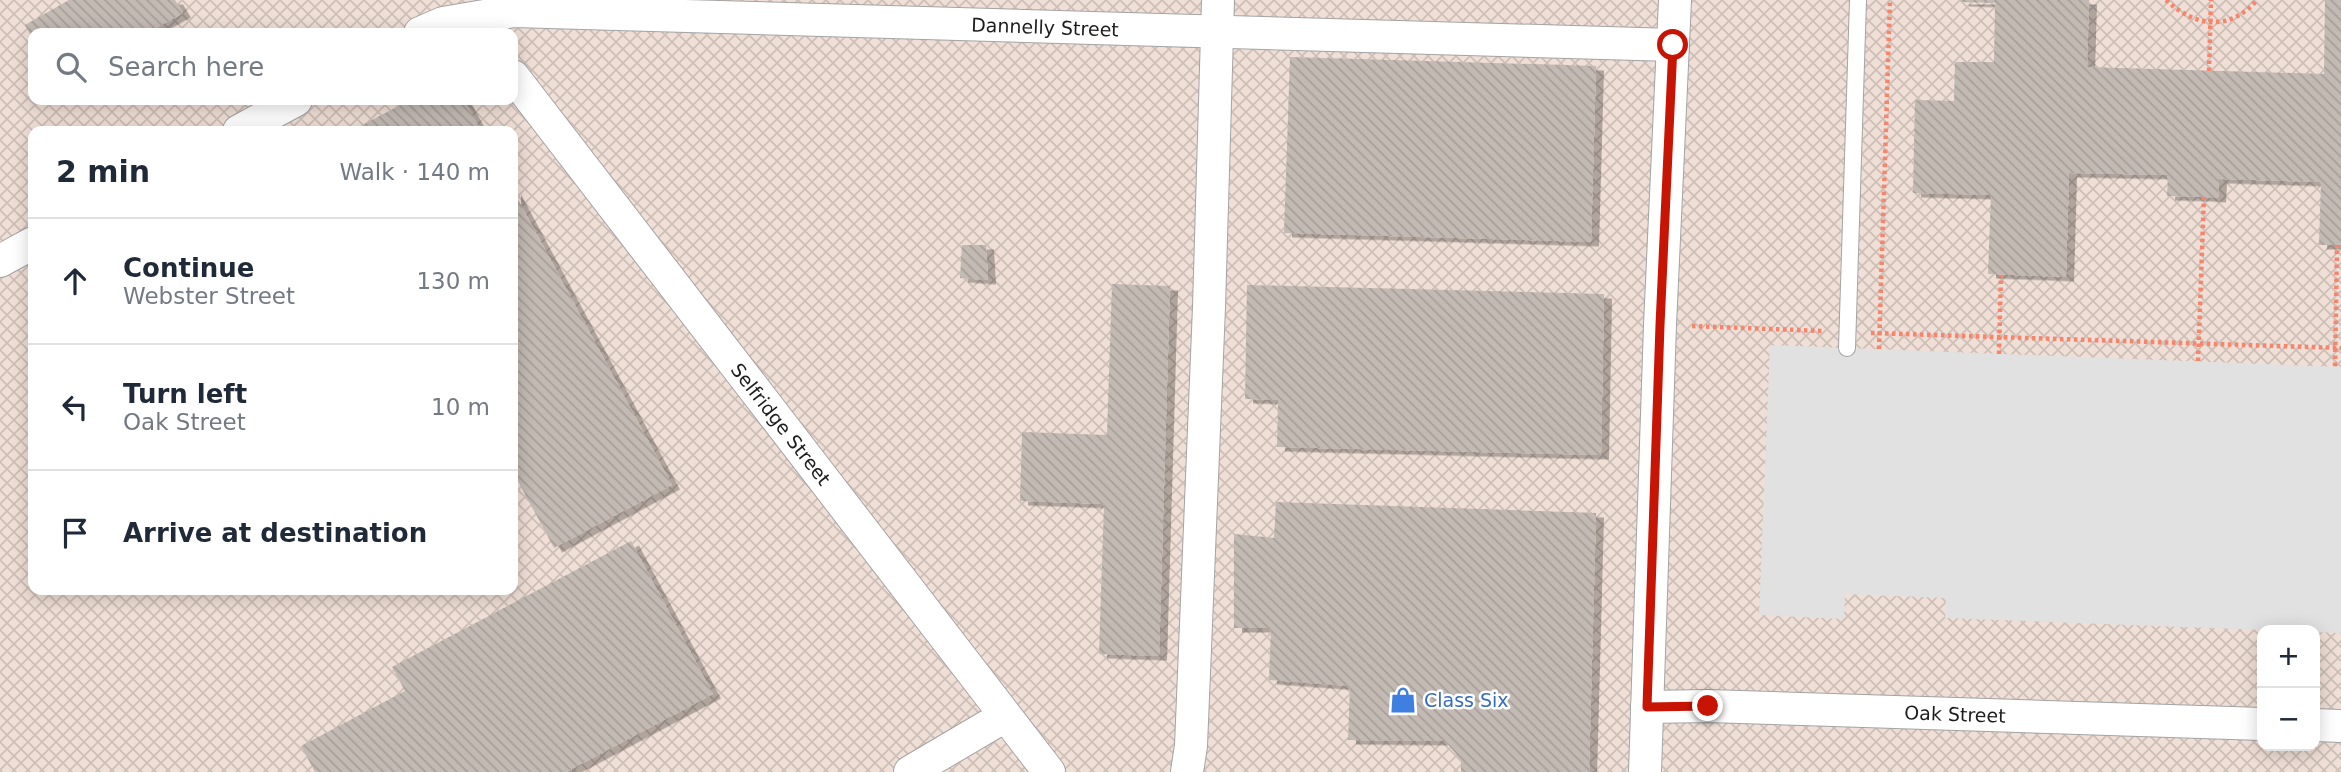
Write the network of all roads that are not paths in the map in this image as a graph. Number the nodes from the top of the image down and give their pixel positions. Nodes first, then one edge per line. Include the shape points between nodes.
1 (1218, 0) edge
2 (1675, 0) edge
3 (1858, 0) edge
4 (468, 17) edge
5 (432, 28) edge
6 (1216, 32) junction
7 (1673, 45) junction
8 (518, 83) edge
9 (287, 105) edge
10 (248, 126) edge
11 (28, 246) edge
12 (0, 261) edge
13 (1848, 340) road end
14 (1647, 707) junction
15 (1005, 716) junction
16 (2257, 724) edge
17 (2320, 725) edge
18 (2341, 726) edge
19 (910, 772) edge
20 (1049, 772) edge
21 (1187, 772) edge
22 (1645, 772) edge

1 - 6 street
2 - 7 street
3 - 13 lane
4 - 5 street, Dannelly Street
4 - 6 street, Dannelly Street via 514,11
6 - 7 street, Dannelly Street
6 - 21 street via 1207,362
7 - 14 street
8 - 15 street, Selfridge Street
9 - 10 street
11 - 12 street
14 - 16 street, Oak Street
14 - 22 street
15 - 19 street
15 - 20 street, Selfridge Street
17 - 18 street

